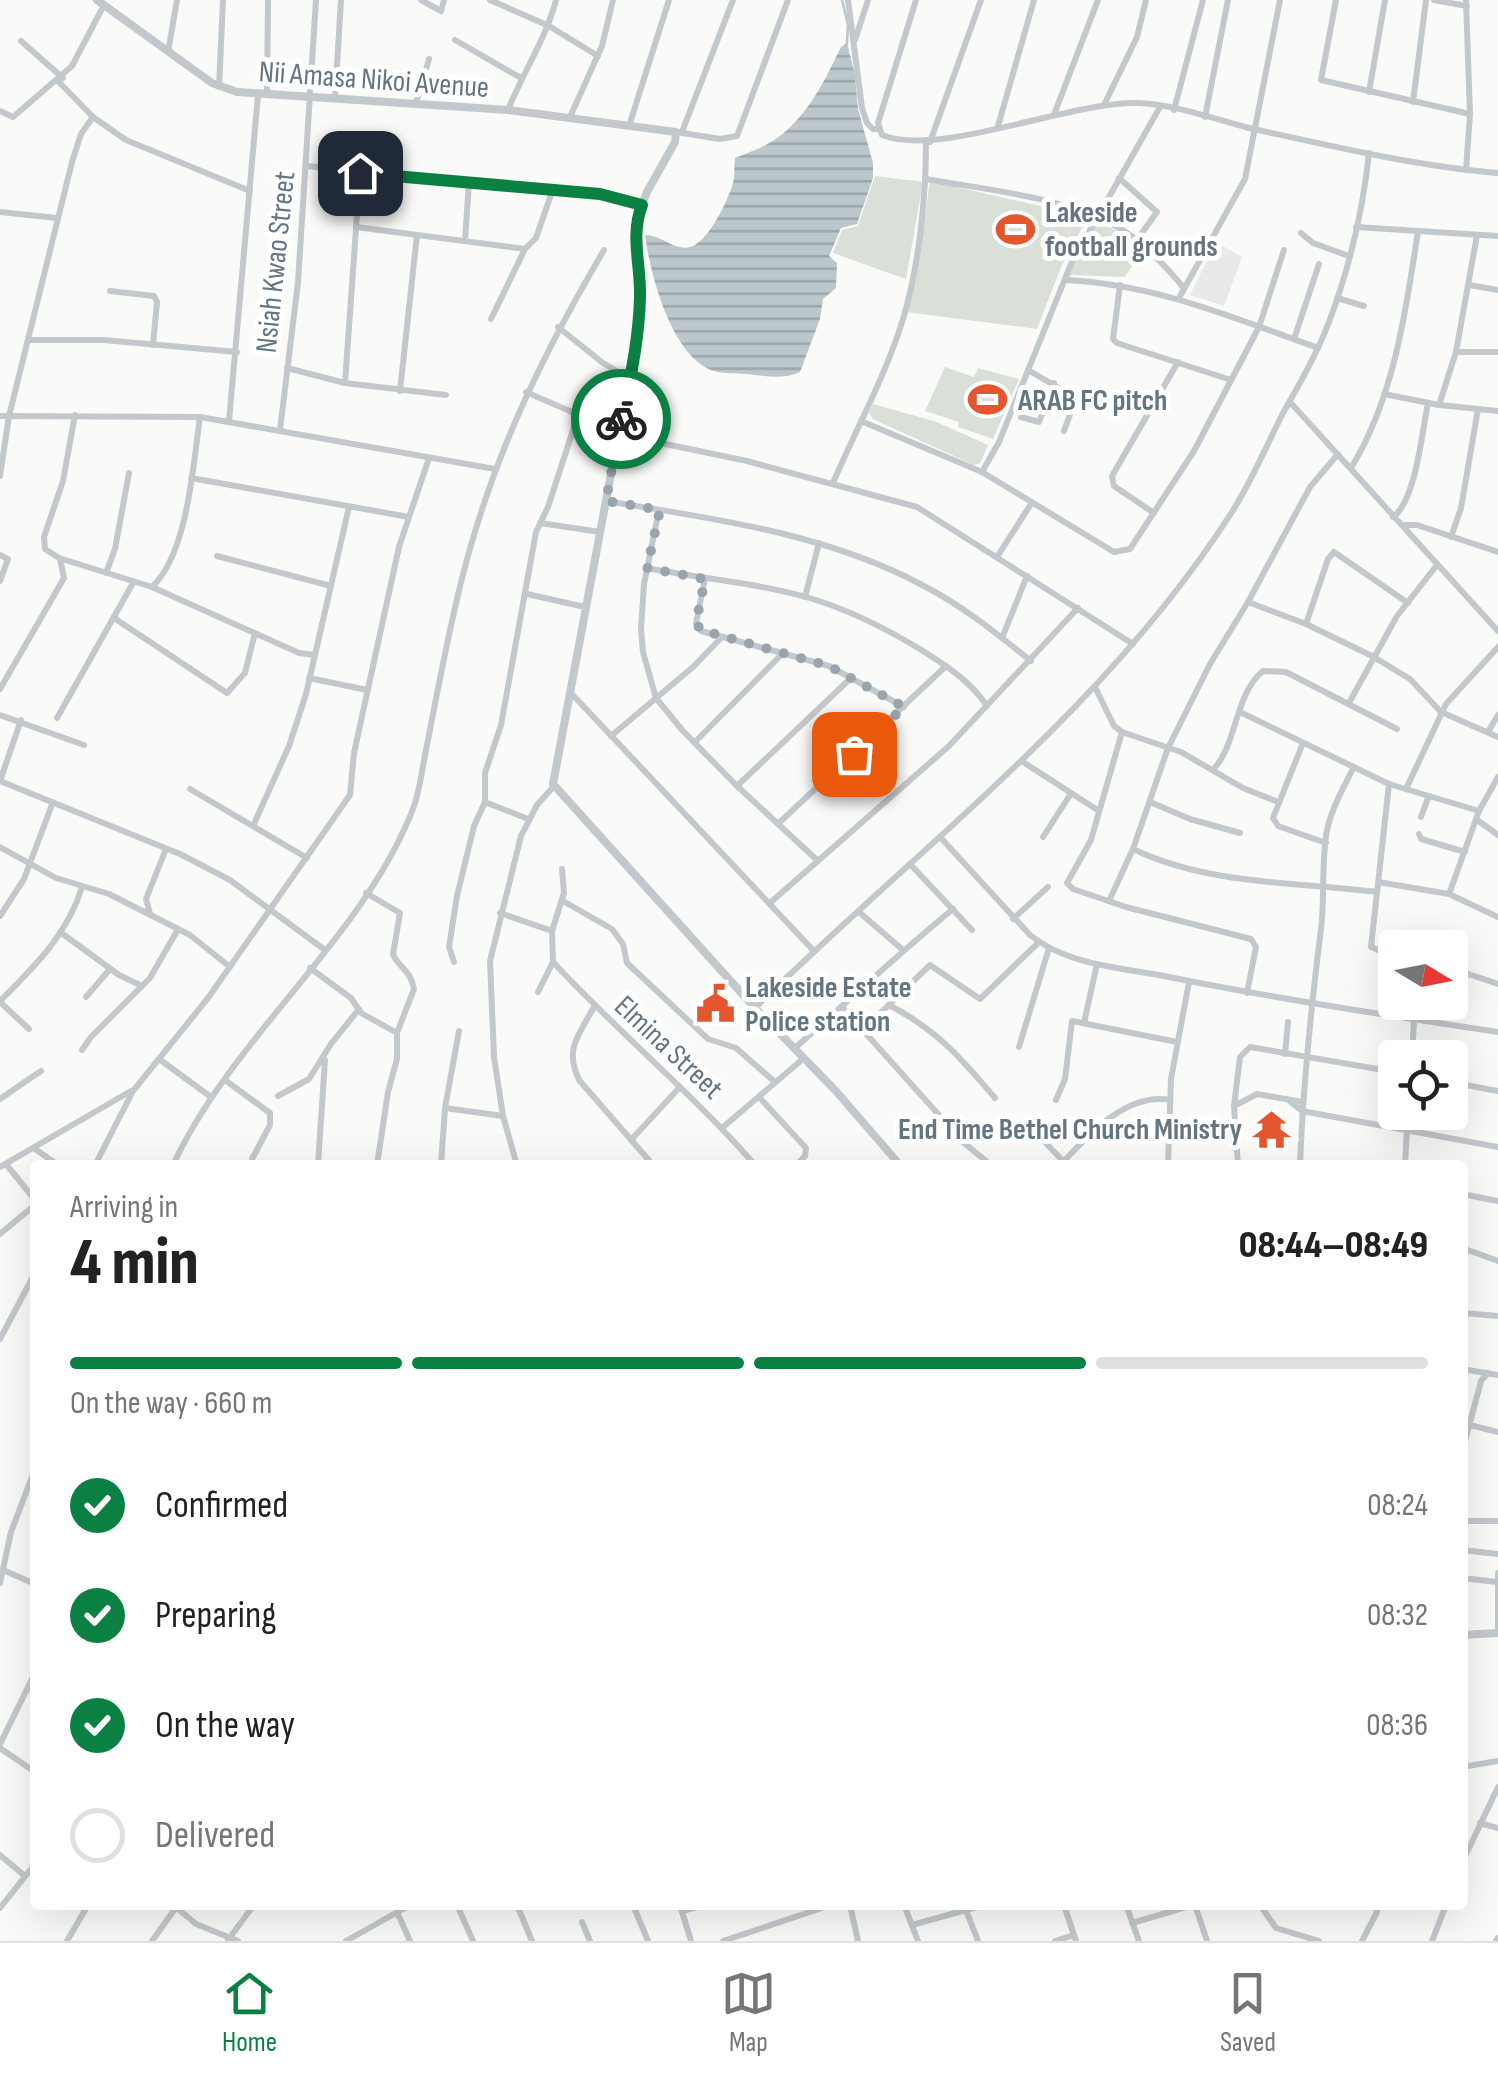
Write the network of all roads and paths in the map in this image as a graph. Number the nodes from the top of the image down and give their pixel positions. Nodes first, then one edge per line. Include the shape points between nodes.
1 (177, 0) edge
2 (223, 0) edge
3 (268, 0) edge
4 (316, 0) edge
5 (341, 0) edge
6 (421, 0) edge
7 (444, 0) edge
8 (490, 0) edge
9 (556, 0) edge
10 (613, 0) edge
11 (670, 0) edge
12 (733, 0) edge
13 (788, 0) edge
14 (848, 0) edge
15 (868, 0) edge
16 (916, 0) edge
17 (981, 0) edge
18 (1034, 0) edge
19 (1098, 0) edge
20 (1146, 0) edge
21 (1203, 0) edge
22 (1228, 0) edge
23 (1280, 0) edge
24 (1336, 0) edge
25 (1385, 0) edge
26 (1426, 0) edge
27 (1434, 0) edge
28 (100, 2) edge
29 (502, 2) edge
30 (1466, 3) edge
31 (549, 26) junction
32 (22, 40) dead end
33 (455, 40) dead end
34 (854, 41) junction
35 (168, 52) junction
36 (598, 56) junction
37 (429, 59) dead end
38 (521, 78) junction
39 (60, 79) junction
40 (219, 87) junction
41 (1369, 92) junction
42 (262, 95) junction
43 (311, 97) junction
44 (335, 98) junction
45 (1413, 102) junction
46 (416, 103) junction
47 (1104, 105) junction
48 (1160, 106) junction
49 (508, 110) junction
50 (1174, 110) junction
51 (0, 111) edge
52 (1054, 114) junction
53 (1470, 114) junction
54 (92, 117) junction
55 (1205, 117) junction
56 (570, 118) junction
57 (629, 126) junction
58 (998, 126) junction
59 (1254, 129) junction
60 (679, 132) junction
61 (880, 132) junction
62 (928, 142) junction
63 (1369, 153) junction
64 (306, 166) junction
65 (1466, 170) junction
66 (360, 173) junction
67 (1498, 173) edge
68 (926, 178) junction
69 (1120, 178) junction
70 (469, 182) junction
71 (553, 189) junction
72 (250, 191) junction
73 (642, 205) junction
74 (0, 212) edge
75 (57, 218) junction
76 (1097, 218) junction
77 (356, 227) junction
78 (1356, 227) junction
79 (1418, 231) junction
80 (1301, 233) dead end
81 (417, 235) junction
82 (1477, 235) junction
83 (1498, 236) edge
84 (465, 241) junction
85 (1136, 241) junction
86 (526, 249) junction
87 (604, 250) dead end
88 (1284, 250) dead end
89 (1349, 256) junction
90 (1319, 264) dead end
91 (1064, 280) junction
92 (1120, 285) junction
93 (1469, 285) junction
94 (1183, 287) junction
95 (1498, 290) edge
96 (110, 291) dead end
97 (1179, 298) junction
98 (1337, 298) junction
99 (1364, 306) dead end
100 (491, 319) dead end
101 (558, 327) junction
102 (1258, 327) junction
103 (1294, 339) junction
104 (29, 340) junction
105 (154, 345) junction
106 (1318, 348) junction
107 (237, 352) junction
108 (1456, 352) junction
109 (1498, 352) edge
110 (1178, 362) junction
111 (287, 368) junction
112 (1028, 370) junction
113 (630, 379) junction
114 (1231, 380) junction
115 (345, 383) junction
116 (1054, 383) junction
117 (400, 391) junction
118 (526, 392) junction
119 (1384, 394) junction
120 (446, 395) dead end
121 (1290, 402) junction
122 (1428, 403) junction
123 (1439, 405) junction
124 (1478, 409) junction
125 (1498, 411) edge
126 (75, 415) junction
127 (578, 415) junction
128 (4, 416) edge
129 (200, 417) junction
130 (1021, 417) dead end
131 (230, 421) junction
132 (860, 421) junction
133 (280, 430) junction
134 (1064, 431) dead end
135 (618, 432) junction
136 (1338, 454) junction
137 (429, 458) junction
138 (1351, 468) junction
139 (496, 469) junction
140 (982, 472) junction
141 (129, 473) dead end
142 (0, 476) edge
143 (192, 478) junction
144 (833, 483) junction
145 (606, 501) junction
146 (1031, 504) junction
147 (349, 507) junction
148 (660, 510) junction
149 (1154, 512) junction
150 (409, 517) junction
151 (1393, 517) junction
152 (540, 522) junction
153 (1400, 526) junction
154 (600, 532) junction
155 (1450, 537) junction
156 (819, 543) junction
157 (1498, 552) edge
158 (0, 556) edge
159 (218, 556) dead end
160 (997, 557) junction
161 (60, 558) junction
162 (1437, 565) junction
163 (647, 568) junction
164 (106, 573) junction
165 (1027, 576) junction
166 (705, 579) junction
167 (0, 582) edge
168 (134, 583) junction
169 (331, 586) junction
170 (152, 587) junction
171 (526, 594) junction
172 (805, 598) junction
173 (1248, 602) junction
174 (1408, 603) junction
175 (585, 608) junction
176 (1078, 608) junction
177 (114, 618) junction
178 (1306, 624) junction
179 (1498, 631) edge
180 (255, 633) junction
181 (721, 638) junction
182 (1002, 638) junction
183 (1133, 644) junction
184 (1498, 648) edge
185 (784, 652) junction
186 (315, 655) junction
187 (1375, 658) junction
188 (1031, 661) junction
189 (946, 666) junction
190 (852, 677) junction
191 (310, 678) junction
192 (1094, 687) junction
193 (0, 689) edge
194 (367, 690) junction
195 (570, 691) junction
196 (656, 698) junction
197 (1349, 703) junction
198 (987, 706) junction
199 (904, 707) junction
200 (1240, 712) junction
201 (1441, 712) junction
202 (0, 715) edge
203 (1498, 715) edge
204 (56, 718) dead end
205 (21, 720) junction
206 (1397, 729) dead end
207 (1122, 732) junction
208 (1488, 732) junction
209 (611, 736) junction
210 (1498, 737) edge
211 (694, 742) junction
212 (1303, 743) junction
213 (84, 744) dead end
214 (1168, 748) junction
215 (1023, 762) junction
216 (1354, 767) junction
217 (1213, 770) junction
218 (1498, 777) edge
219 (0, 781) edge
220 (1389, 784) junction
221 (554, 786) junction
222 (737, 786) junction
223 (190, 788) dead end
224 (1406, 789) junction
225 (1070, 794) junction
226 (1428, 798) junction
227 (53, 802) junction
228 (485, 802) junction
229 (1150, 802) junction
230 (1278, 802) junction
231 (1099, 811) junction
232 (1477, 814) junction
233 (1420, 816) dead end
234 (528, 819) junction
235 (779, 823) junction
236 (254, 826) junction
237 (1240, 833) dead end
238 (1419, 834) dead end
239 (1498, 836) edge
240 (940, 837) junction
241 (1043, 837) dead end
242 (1326, 844) junction
243 (0, 847) edge
244 (166, 849) junction
245 (1133, 849) junction
246 (1465, 852) junction
247 (307, 858) junction
248 (817, 860) junction
249 (32, 862) junction
250 (910, 864) junction
251 (562, 869) dead end
252 (1378, 882) junction
253 (1324, 886) junction
254 (82, 887) junction
255 (1048, 887) dead end
256 (1377, 892) junction
257 (366, 893) junction
258 (1450, 894) junction
259 (1108, 900) junction
260 (562, 901) junction
261 (772, 902) junction
262 (271, 908) junction
263 (952, 910) junction
264 (859, 912) junction
265 (500, 914) junction
266 (0, 916) edge
267 (151, 916) junction
268 (1498, 917) edge
269 (1013, 919) junction
270 (972, 930) dead end
271 (178, 931) junction
272 (552, 931) junction
273 (60, 932) junction
274 (1039, 942) junction
275 (1049, 948) junction
276 (326, 950) junction
277 (814, 950) junction
278 (903, 950) junction
279 (1378, 950) edge
280 (454, 962) dead end
281 (553, 962) junction
282 (1097, 964) junction
283 (230, 967) junction
284 (310, 968) junction
285 (110, 969) junction
286 (1468, 973) edge
287 (128, 980) junction
288 (1188, 982) junction
289 (1497, 982) edge
290 (143, 986) junction
291 (538, 992) dead end
292 (1247, 993) junction
293 (86, 997) dead end
294 (132, 998) junction
295 (0, 1002) edge
296 (1312, 1004) junction
297 (890, 1005) junction
298 (594, 1007) junction
299 (755, 1008) junction
300 (843, 1008) junction
301 (358, 1009) junction
302 (1378, 1014) edge
303 (1413, 1020) joint
304 (1288, 1022) dead end
305 (1084, 1023) junction
306 (30, 1029) dead end
307 (863, 1030) junction
308 (459, 1031) dead end
309 (1498, 1032) edge
310 (397, 1033) junction
311 (1412, 1040) edge
312 (1177, 1042) junction
313 (1019, 1046) dead end
314 (795, 1048) junction
315 (82, 1050) dead end
316 (1285, 1054) junction
317 (325, 1058) junction
318 (804, 1058) junction
319 (1308, 1058) junction
320 (159, 1059) junction
321 (1378, 1069) edge
322 (40, 1071) dead end
323 (225, 1080) junction
324 (309, 1080) junction
325 (776, 1082) junction
326 (1468, 1085) edge
327 (679, 1088) junction
328 (325, 1089) junction
329 (132, 1091) junction
330 (1498, 1091) edge
331 (278, 1096) dead end
332 (212, 1097) junction
333 (759, 1097) junction
334 (996, 1098) dead end
335 (0, 1099) edge
336 (1056, 1100) dead end
337 (1170, 1100) junction
338 (1234, 1106) junction
339 (1302, 1107) junction
340 (446, 1108) junction
341 (503, 1116) junction
342 (1234, 1127) junction
343 (722, 1128) junction
344 (1170, 1128) junction
345 (1406, 1132) junction
346 (1036, 1133) dead end
347 (630, 1140) junction
348 (1498, 1146) edge
349 (35, 1149) junction
350 (252, 1159) dead end
351 (51, 1160) edge
352 (97, 1160) edge
353 (176, 1160) edge
354 (318, 1160) edge
355 (377, 1160) edge
356 (441, 1160) edge
357 (516, 1160) edge
358 (648, 1160) edge
359 (751, 1160) edge
360 (802, 1160) edge
361 (896, 1160) edge
362 (985, 1160) edge
363 (1064, 1160) edge
364 (1068, 1160) edge
365 (1168, 1160) edge
366 (1237, 1160) edge
367 (1300, 1160) edge
368 (1405, 1160) edge
369 (3, 1166) edge
370 (1468, 1195) edge
371 (30, 1196) edge
372 (1498, 1201) edge
373 (30, 1207) edge
374 (0, 1234) edge
375 (1468, 1250) edge
376 (1498, 1261) edge
377 (30, 1284) edge
378 (1468, 1314) edge
379 (1498, 1316) edge
380 (0, 1339) edge
381 (1468, 1369) edge
382 (1472, 1370) junction
383 (1488, 1373) junction
384 (1498, 1375) edge
385 (1482, 1381) junction
386 (1468, 1416) edge
387 (1468, 1425) edge
388 (1498, 1432) edge
389 (30, 1482) edge
390 (1468, 1521) edge
391 (1498, 1521) edge
392 (1468, 1551) edge
393 (1498, 1554) edge
394 (3, 1570) junction
395 (1498, 1572) edge
396 (1468, 1579) edge
397 (30, 1582) edge
398 (1497, 1582) edge
399 (0, 1583) edge
400 (1498, 1632) edge
401 (1468, 1634) edge
402 (30, 1694) edge
403 (0, 1746) edge
404 (30, 1761) edge
405 (1498, 1761) edge
406 (27, 1764) junction
407 (1468, 1766) edge
408 (30, 1767) edge
409 (1498, 1787) edge
410 (1480, 1823) junction
411 (1498, 1828) edge
412 (1468, 1849) edge
413 (0, 1855) edge
414 (30, 1870) edge
415 (25, 1876) junction
416 (0, 1908) edge
417 (85, 1910) edge
418 (174, 1910) edge
419 (181, 1910) edge
420 (250, 1910) edge
421 (401, 1910) edge
422 (459, 1910) edge
423 (520, 1910) edge
424 (635, 1910) edge
425 (682, 1910) edge
426 (816, 1910) edge
427 (851, 1910) edge
428 (906, 1910) edge
429 (966, 1910) joint
430 (1066, 1910) edge
431 (1128, 1910) edge
432 (1176, 1910) edge
433 (1196, 1910) edge
434 (1263, 1910) edge
435 (1376, 1910) edge
436 (1444, 1910) edge
437 (398, 1912) junction
438 (582, 1922) dead end
439 (1132, 1922) junction
440 (912, 1925) junction
441 (1075, 1938) edge
442 (228, 1940) edge
443 (66, 1941) edge
444 (152, 1941) edge
445 (238, 1941) edge
446 (346, 1941) edge
447 (410, 1941) edge
448 (473, 1941) edge
449 (532, 1941) edge
450 (590, 1941) edge
451 (648, 1941) edge
452 (691, 1941) edge
453 (724, 1941) edge
454 (858, 1941) edge
455 (918, 1941) edge
456 (978, 1941) edge
457 (1055, 1941) edge
458 (1139, 1941) edge
459 (1207, 1941) edge
460 (1320, 1941) edge
461 (1362, 1941) edge
462 (1432, 1941) edge

1 - 35 street
2 - 40 street
3 - 42 street
4 - 43 street, Nsiah Kwao Street
5 - 44 street
6 - 7 street via 441,11
8 - 29 street
9 - 31 street
10 - 36 street
11 - 57 street
12 - 60 street
13 - 60 street via 738,136
14 - 34 street
15 - 34 street
16 - 61 street
17 - 62 street
18 - 58 street
19 - 52 street
20 - 47 street via 1137,37
21 - 50 street
22 - 55 street
23 - 59 street
24 - 41 street via 1321,80
25 - 41 street
26 - 45 street
27 - 30 street
28 - 35 street, Nii Amasa Nikoi Avenue
28 - 39 street
29 - 31 street
30 - 53 street
31 - 36 street
31 - 38 street
32 - 39 street
33 - 38 street
34 - 61 street via 862,108
35 - 40 street, Nii Amasa Nikoi Avenue
36 - 56 street
37 - 46 street
38 - 49 street
39 - 51 street via 13,118
39 - 54 street
40 - 42 street, Nii Amasa Nikoi Avenue
41 - 45 street
42 - 43 street, Nii Amasa Nikoi Avenue
42 - 72 street
43 - 44 street, Nii Amasa Nikoi Avenue
43 - 64 street, Nsiah Kwao Street
44 - 46 street, Nii Amasa Nikoi Avenue
45 - 53 street
46 - 49 street, Nii Amasa Nikoi Avenue
47 - 48 street
47 - 52 street
48 - 50 street
48 - 69 street
49 - 56 street, Nii Amasa Nikoi Avenue
50 - 55 street
52 - 58 street
53 - 65 street
54 - 72 street via 126,140
54 - 75 street via 75,149
55 - 59 street
56 - 57 street, Nii Amasa Nikoi Avenue
57 - 60 street, Nii Amasa Nikoi Avenue
58 - 62 street
59 - 63 street
59 - 94 street via 1239,194
60 - 73 street
61 - 62 street
62 - 68 street
63 - 65 street
63 - 78 street
64 - 66 street
64 - 111 street, Nsiah Kwao Street
65 - 67 street
66 - 70 street
66 - 77 street
68 - 76 street
68 - 132 street via 902,320
69 - 76 street
69 - 85 street via 1158,212
70 - 71 street
70 - 84 street
71 - 73 street
71 - 86 street
72 - 107 street
73 - 113 street via 634,235 641,287
74 - 75 street
75 - 104 street
76 - 85 street
76 - 91 street
77 - 81 street
77 - 115 street
78 - 79 street
78 - 89 street
79 - 82 street
79 - 119 street
80 - 89 street
81 - 84 street
81 - 117 street
82 - 83 street
82 - 93 street
84 - 86 street
85 - 94 street
86 - 100 street
87 - 101 street
88 - 102 street
89 - 98 street
90 - 103 street
91 - 92 street
91 - 112 street
92 - 97 street
92 - 110 street via 1113,339
93 - 95 street
93 - 108 street
94 - 97 street
96 - 105 street via 154,296
97 - 102 street
98 - 99 street
98 - 106 street
101 - 113 street
101 - 118 street
102 - 103 street
102 - 114 street
103 - 106 street
104 - 105 street
104 - 128 street
105 - 107 street
106 - 121 street
107 - 131 street
108 - 109 street
108 - 123 street
110 - 114 street
110 - 149 street via 1112,476 1114,486
111 - 115 street
111 - 133 street, Nsiah Kwao Street
112 - 116 street
112 - 140 street
113 - 135 street
114 - 149 street
115 - 117 street
116 - 130 street via 1039,422
116 - 134 street via 1076,398
117 - 120 street
118 - 127 street
118 - 139 street
119 - 122 street
119 - 138 street
121 - 136 street
121 - 183 street via 1232,511
122 - 123 street
122 - 151 street via 1408,496
123 - 124 street
124 - 125 street
124 - 155 street
126 - 128 street
126 - 129 street
126 - 161 street via 43,542
127 - 135 street
127 - 152 street
128 - 142 street
129 - 131 street
129 - 143 street
131 - 133 street
132 - 140 street
132 - 144 street
133 - 137 street
135 - 144 street
135 - 145 street
136 - 138 street
136 - 173 street via 1310,487
137 - 139 street
137 - 150 street
138 - 151 street
139 - 257 street via 458,597 411,816
140 - 146 street
141 - 164 street
143 - 147 street
143 - 170 street via 183,526
144 - 160 street via 917,508
145 - 148 street
145 - 154 street
146 - 149 street via 1123,553
146 - 160 street
147 - 150 street
147 - 169 street
148 - 156 street
148 - 163 street
150 - 194 street
151 - 153 street
152 - 154 street
152 - 171 street
153 - 155 street
153 - 162 street
154 - 175 street
155 - 157 street
156 - 172 street
156 - 182 street via 925,586
158 - 167 street via 8,559
159 - 169 street
160 - 165 street
161 - 164 street
161 - 193 street via 64,578
162 - 174 street
162 - 179 street
163 - 166 street
163 - 196 street via 643,652
164 - 168 street
165 - 176 street
165 - 182 street
166 - 172 street
166 - 181 street via 698,627
168 - 170 street
168 - 177 street
169 - 186 street
170 - 180 street
171 - 175 street
171 - 228 street via 485,774
172 - 189 street via 855,615
173 - 178 street
173 - 214 street
174 - 178 street via 1334,552
174 - 187 street
175 - 195 street
176 - 183 street
176 - 188 street
177 - 180 street via 228,693 245,673
177 - 204 street
178 - 187 street
180 - 186 street
181 - 185 street
181 - 196 street
182 - 188 street
183 - 192 street
184 - 201 street
185 - 190 street
185 - 211 street
186 - 191 street
187 - 197 street
187 - 201 street via 1410,679
188 - 198 street
189 - 198 street
189 - 199 street
190 - 199 street
190 - 222 street
191 - 194 street
191 - 236 street
192 - 207 street
192 - 215 street
194 - 247 street via 350,795
195 - 209 street
195 - 221 street
196 - 209 street
196 - 211 street
197 - 200 street via 1272,669 1257,676
197 - 206 street
198 - 248 street via 892,799
199 - 235 street
200 - 212 street
200 - 217 street
201 - 208 street
201 - 224 street
202 - 205 street
203 - 208 street
205 - 213 street
205 - 219 street
207 - 214 street
207 - 231 street
208 - 210 street
209 - 261 street
211 - 222 street
212 - 216 street
212 - 230 street
214 - 217 street
214 - 229 street
215 - 225 street
215 - 240 street
216 - 220 street
216 - 242 street via 1332,811
217 - 230 street
218 - 232 street
219 - 227 street
220 - 224 street
220 - 252 street
221 - 234 street
221 - 299 street
222 - 235 street
223 - 236 street
224 - 226 street
225 - 231 street
225 - 241 street
226 - 232 street
226 - 233 street
227 - 244 street
227 - 249 street
228 - 234 street
228 - 280 street via 457,896 449,947
229 - 237 street
229 - 245 street
230 - 242 street via 1274,823
231 - 259 street via 1067,884
232 - 239 street
232 - 246 street
234 - 265 street
235 - 248 street
236 - 247 street
238 - 246 street
240 - 250 street
240 - 269 street
242 - 253 street
243 - 249 street
244 - 262 street
244 - 267 street via 146,899
245 - 253 street via 1207,872
245 - 259 street
246 - 258 street
247 - 262 street
248 - 261 street
249 - 254 street
249 - 266 street
250 - 263 street
250 - 264 street
251 - 260 street
252 - 256 street
252 - 258 street
253 - 256 street
253 - 296 street
254 - 267 street
254 - 273 street
255 - 269 street
256 - 279 street via 1372,947
257 - 276 street
257 - 310 street via 401,916 394,959 414,989
258 - 268 street
259 - 292 street via 1251,938 1256,947
260 - 272 street
260 - 325 street via 612,930 624,944 627,963 708,1039 736,1048
261 - 277 street
262 - 276 street
262 - 283 street
263 - 270 street
263 - 278 street
264 - 277 street
264 - 278 street
265 - 272 street
265 - 341 street via 488,972
267 - 271 street
269 - 274 street
271 - 283 street
271 - 290 street
272 - 281 street
273 - 285 street
273 - 295 street
274 - 275 street
274 - 297 street via 983,998 930,965
275 - 282 street
275 - 313 street
276 - 284 street
277 - 299 street
278 - 300 street
281 - 291 street
281 - 298 street, Elmina Street
282 - 288 street
282 - 305 street
283 - 320 street
284 - 301 street
284 - 323 street
285 - 287 street
285 - 293 street
286 - 289 street
287 - 290 street
287 - 294 street
288 - 292 street
288 - 312 street
290 - 294 street
292 - 296 street
294 - 315 street
295 - 306 street
296 - 302 street
296 - 319 street
297 - 307 street
297 - 334 street via 946,1042
298 - 327 street, Elmina Street
298 - 347 street via 572,1046 571,1062
299 - 314 street
300 - 307 street
300 - 314 street
301 - 310 street
301 - 317 street
303 - 309 street
303 - 311 street
304 - 316 street
305 - 312 street
305 - 336 street via 1071,1024
307 - 362 street
308 - 340 street
310 - 355 street
312 - 337 street
314 - 318 street
316 - 319 street
316 - 338 street via 1244,1050
317 - 324 street
317 - 328 street
318 - 325 street
318 - 361 street
319 - 321 street
319 - 339 street
320 - 329 street
320 - 332 street
322 - 335 street
323 - 332 street
323 - 350 street via 270,1114
324 - 328 street
324 - 331 street
325 - 333 street
326 - 330 street
327 - 343 street, Elmina Street
327 - 347 street
328 - 354 street
329 - 349 street
329 - 352 street
332 - 353 street
333 - 343 street
333 - 360 street via 806,1148
337 - 344 street
337 - 364 street via 1144,1100 1116,1114
338 - 339 street via 1258,1094
338 - 342 street
339 - 345 street
339 - 367 street
340 - 341 street
340 - 356 street
341 - 357 street
342 - 344 street
342 - 366 street
343 - 359 street, Elmina Street
344 - 365 street
345 - 348 street
345 - 368 street
346 - 363 street
347 - 358 street
349 - 351 street
349 - 369 street
369 - 371 street
370 - 372 street
373 - 374 street
375 - 376 street
377 - 380 street
378 - 379 street
381 - 382 street
382 - 383 street
382 - 385 street
383 - 384 street
383 - 385 street
385 - 386 street
387 - 388 street
389 - 394 street
390 - 391 street
392 - 393 street
394 - 397 street
394 - 399 street
395 - 398 street
396 - 398 street
398 - 400 street
400 - 401 street
402 - 403 street
403 - 406 street
404 - 406 street
405 - 407 street
406 - 408 street
409 - 410 street
410 - 411 street
410 - 412 street
413 - 415 street
414 - 415 street
415 - 416 street
417 - 443 street
418 - 444 street
419 - 442 street
420 - 442 street
421 - 437 street
422 - 448 street
423 - 449 street
424 - 451 street
425 - 452 street
426 - 453 street
427 - 454 street
428 - 440 street
429 - 440 street
429 - 456 street
430 - 441 street
431 - 439 street
432 - 439 street
433 - 459 street
434 - 460 street via 1276,1928
435 - 461 street
436 - 462 street
437 - 446 street
437 - 447 street
438 - 450 street
439 - 458 street
440 - 455 street
441 - 457 street
442 - 445 street

